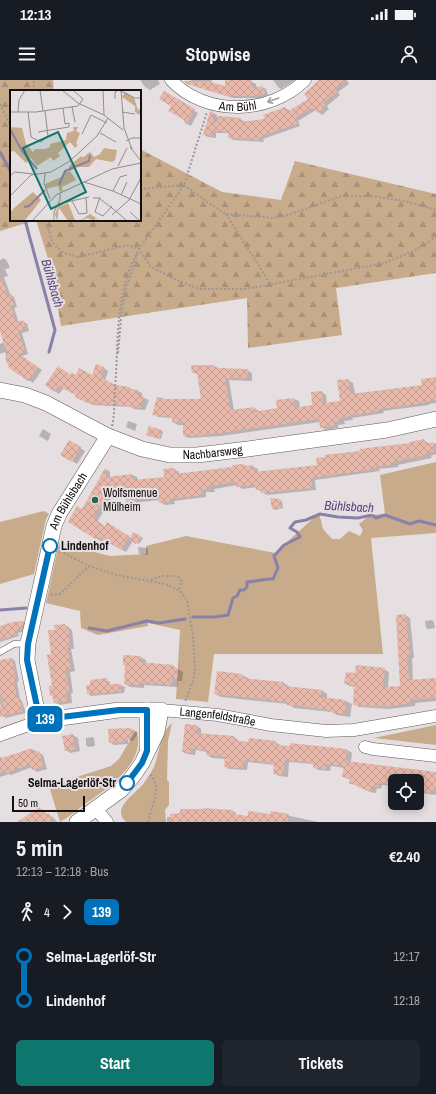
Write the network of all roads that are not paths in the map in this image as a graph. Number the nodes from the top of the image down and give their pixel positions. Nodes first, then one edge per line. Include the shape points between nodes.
1 (171, 80) edge
2 (305, 80) edge
3 (0, 390) edge
4 (436, 419) edge
5 (108, 436) junction
6 (28, 644) junction
7 (0, 652) edge
8 (154, 710) junction
9 (436, 716) edge
10 (42, 719) junction
11 (0, 735) edge
12 (365, 747) dead end
13 (436, 756) edge
14 (96, 809) junction
15 (77, 822) edge
16 (107, 822) edge

2 -> 1 street, Am Bühl via 297,88 276,100 252,107 229,107 210,103 189,94
3 - 5 street, Nachbarsweg via 46,403
4 - 5 street, Nachbarsweg via 387,430 197,455 170,455 146,450
5 - 6 street, Am Bühlsbach via 54,526
6 - 7 lane via 14,644
6 - 10 street, Am Bühlsbach via 27,660
8 - 9 street, Langenfeldstraße via 326,731 354,730
8 - 10 street, Langenfeldstraße via 119,710
8 - 14 street via 145,757 121,790
10 - 11 street, Langenfeldstraße
12 - 13 street
14 - 15 street
14 - 16 street

